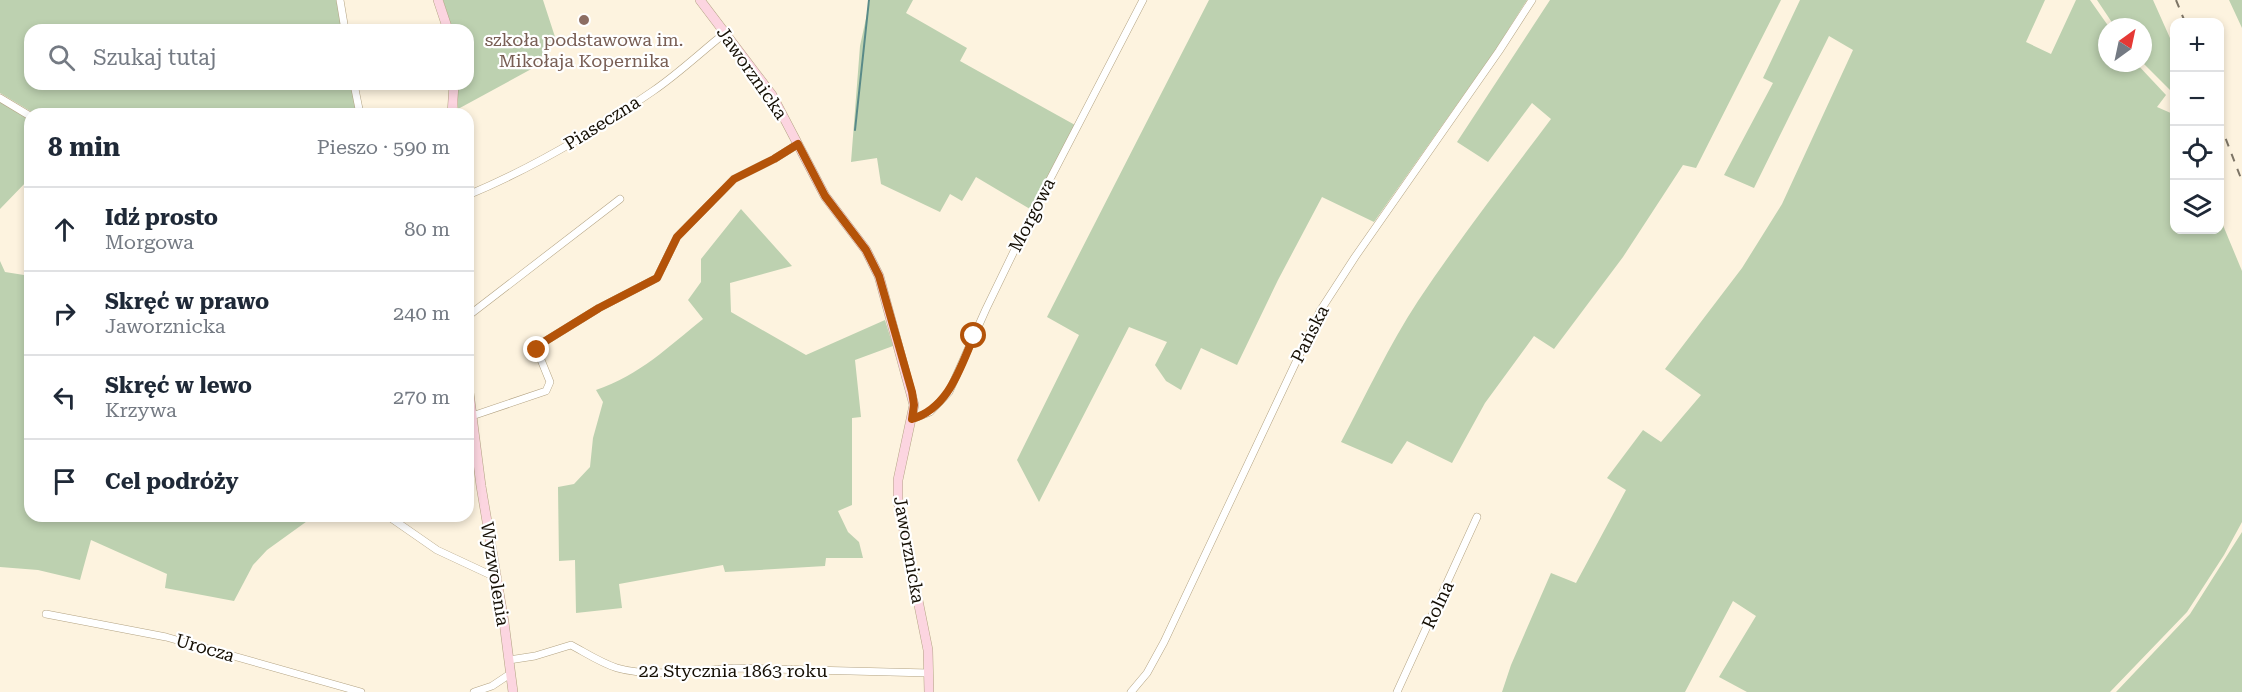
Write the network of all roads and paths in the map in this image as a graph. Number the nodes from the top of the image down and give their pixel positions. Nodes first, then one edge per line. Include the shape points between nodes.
1 (340, 0) edge
2 (438, 0) edge
3 (700, 0) edge
4 (1143, 0) edge
5 (1532, 0) edge
6 (344, 24) edge
7 (446, 24) edge
8 (725, 33) junction
9 (355, 90) edge
10 (454, 90) edge
11 (0, 98) edge
12 (359, 108) edge
13 (452, 108) edge
14 (24, 112) edge
15 (798, 144) junction
16 (474, 192) edge
17 (620, 199) dead end
18 (474, 311) edge
19 (474, 415) edge
20 (912, 419) junction
21 (474, 432) edge
22 (1478, 517) dead end
23 (397, 522) edge
24 (497, 578) junction
25 (46, 614) dead end
26 (508, 660) junction
27 (510, 674) junction
28 (929, 674) junction
29 (361, 692) edge
30 (474, 692) edge
31 (513, 692) edge
32 (929, 692) edge
33 (1131, 692) edge
34 (1397, 692) edge

1 - 6 street
2 - 7 street
3 - 8 street, Jaworznicka
4 - 20 street, Morgowa via 1033,212 949,392 930,412
5 - 33 street, Pańska via 1320,311 1164,642
8 - 15 street, Jaworznicka via 772,95
8 - 16 street, Piaseczna via 654,90 567,146
9 - 12 street
10 - 13 street
11 - 14 street
15 - 19 street via 734,179 677,237 657,278 539,345 537,350 550,382 546,391
15 - 20 street, Jaworznicka via 825,196 866,250 879,276 912,392
17 - 18 street
20 - 28 street, Jaworznicka via 898,480 898,501 925,634
21 - 24 street, Wyzwolenia
22 - 34 street, Rolna
23 - 24 street via 437,550
24 - 26 street, Wyzwolenia
25 - 29 street, Urocza via 166,637
26 - 27 street, Wyzwolenia
26 - 28 street, 22 Stycznia 1863 roku via 571,645 607,664 639,672 734,668
27 - 30 street
27 - 31 street, Wyzwolenia
28 - 32 street, Jaworznicka

